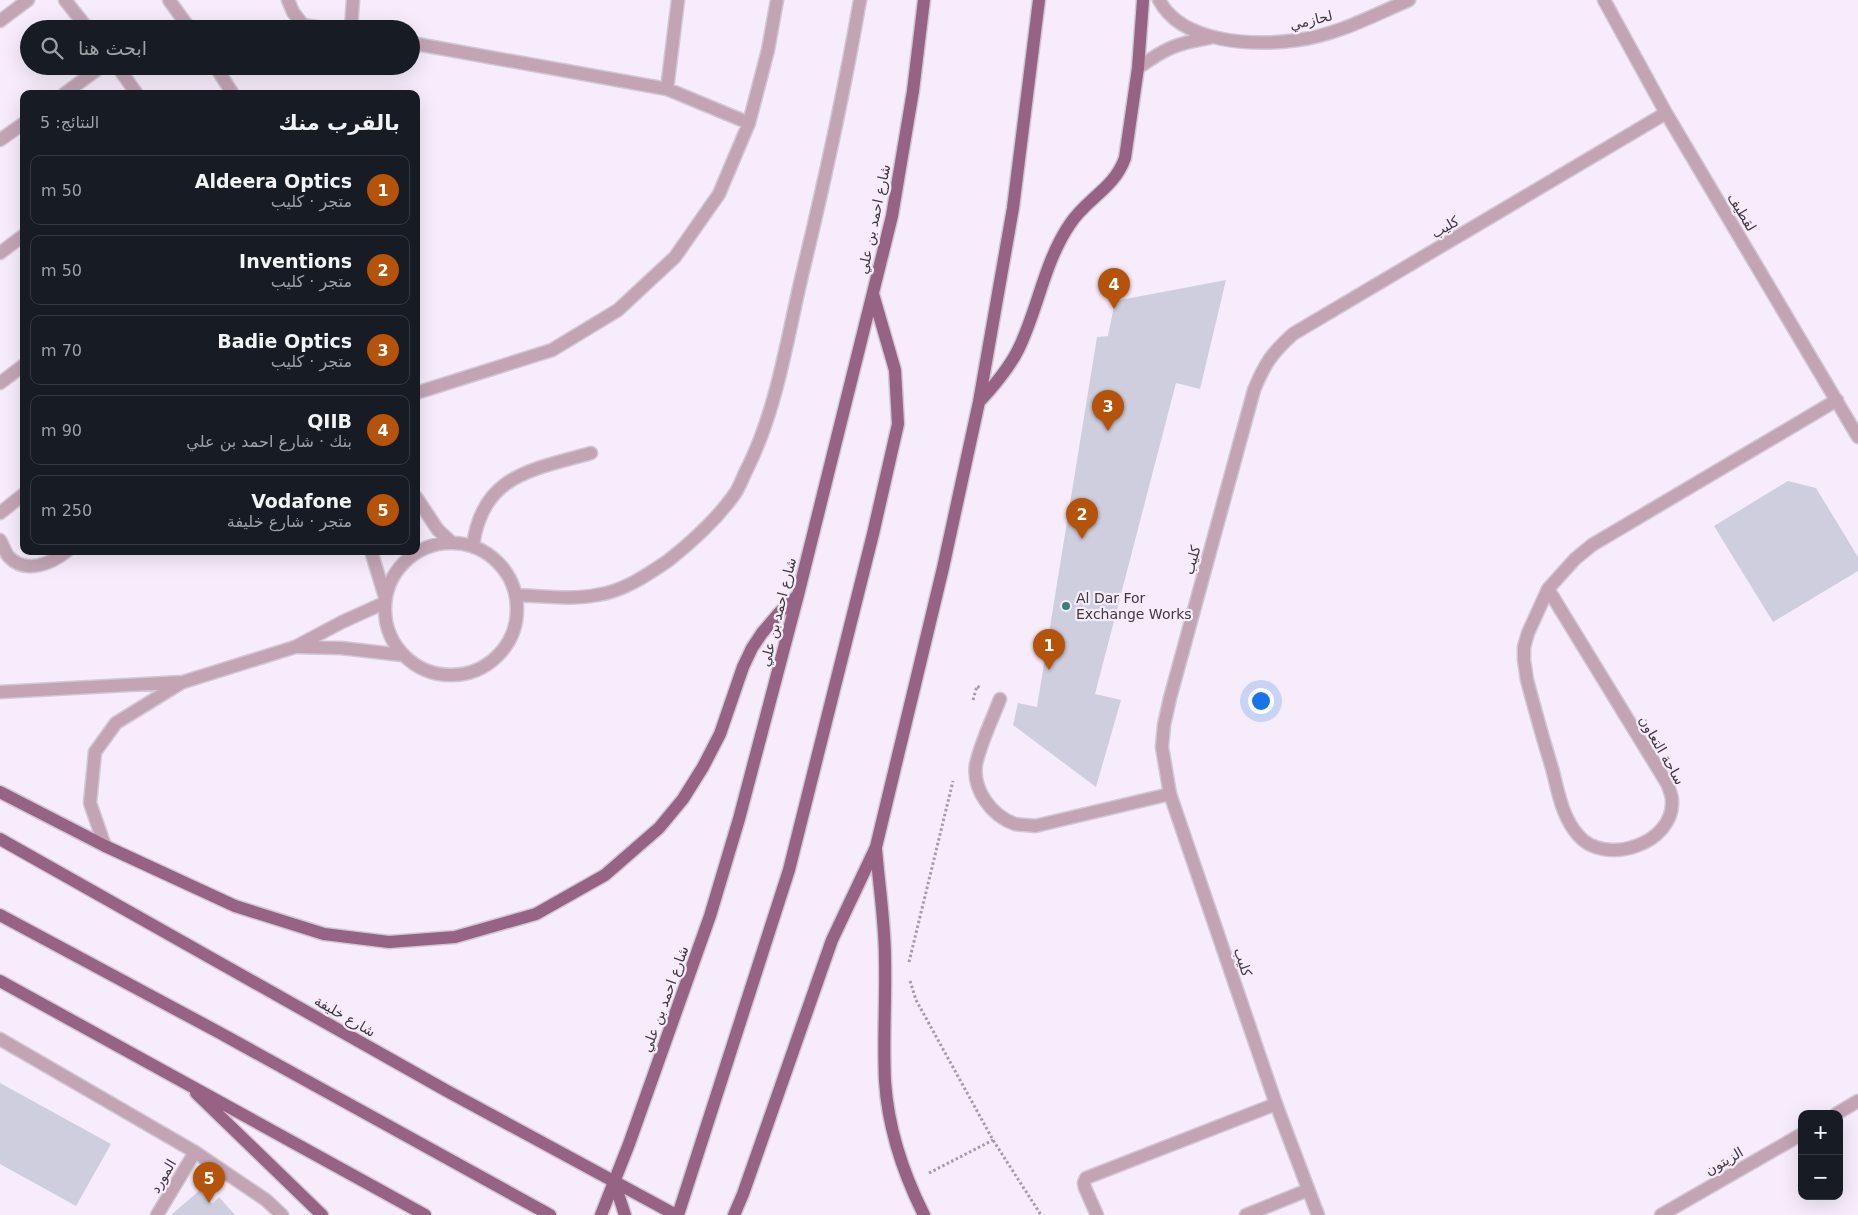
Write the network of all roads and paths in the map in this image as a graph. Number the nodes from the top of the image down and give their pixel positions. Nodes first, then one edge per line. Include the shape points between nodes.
1 (28, 0) edge
2 (65, 0) edge
3 (169, 0) edge
4 (288, 0) edge
5 (354, 0) edge
6 (678, 0) edge
7 (777, 0) edge
8 (860, 0) edge
9 (924, 0) edge
10 (1039, 0) edge
11 (1143, 0) edge
12 (1159, 0) edge
13 (1409, 0) edge
14 (1604, 0) edge
15 (0, 20) edge
16 (81, 20) edge
17 (183, 20) edge
18 (299, 20) edge
19 (352, 20) edge
20 (1215, 38) junction
21 (420, 45) edge
22 (1138, 68) junction
23 (90, 75) edge
24 (123, 75) edge
25 (221, 75) edge
26 (667, 89) junction
27 (69, 90) edge
28 (134, 90) edge
29 (230, 90) edge
30 (1666, 113) junction
31 (749, 123) junction
32 (20, 126) edge
33 (0, 140) edge
34 (20, 238) edge
35 (0, 253) edge
36 (874, 294) junction
37 (20, 368) edge
38 (0, 383) edge
39 (420, 392) edge
40 (1836, 400) junction
41 (979, 402) junction
42 (1858, 437) edge
43 (591, 453) dead end
44 (20, 497) edge
45 (420, 503) edge
46 (0, 513) edge
47 (0, 540) edge
48 (451, 542) junction
49 (473, 546) junction
50 (420, 551) edge
51 (61, 555) edge
52 (372, 555) edge
53 (413, 555) edge
54 (1548, 589) junction
55 (516, 595) junction
56 (798, 595) junction
57 (385, 600) junction
58 (296, 647) junction
59 (402, 655) junction
60 (183, 682) junction
61 (0, 692) edge
62 (1000, 700) joint
63 (972, 705) dead end
64 (956, 772) dead end
65 (0, 792) edge
66 (1170, 794) junction
67 (0, 839) edge
68 (106, 846) junction
69 (876, 847) junction
70 (0, 915) edge
71 (909, 964) dead end
72 (909, 974) dead end
73 (0, 981) edge
74 (0, 1039) edge
75 (184, 1081) junction
76 (1858, 1101) edge
77 (1276, 1104) junction
78 (1843, 1110) edge
79 (1798, 1136) edge
80 (993, 1140) junction
81 (195, 1152) junction
82 (614, 1182) junction
83 (908, 1184) junction
84 (1308, 1190) junction
85 (157, 1215) edge
86 (282, 1215) edge
87 (322, 1215) edge
88 (425, 1215) edge
89 (550, 1215) edge
90 (601, 1215) edge
91 (625, 1215) edge
92 (677, 1215) edge
93 (734, 1215) edge
94 (924, 1215) edge
95 (1041, 1215) edge
96 (1097, 1215) edge
97 (1246, 1215) edge
98 (1318, 1215) edge
99 (1661, 1215) edge

1 - 15 street
2 - 16 street
3 - 17 street
4 - 18 street
5 - 19 street
6 - 26 street
7 - 31 street
8 - 55 street via 829,160 772,400 756,451 735,494 685,547 627,586 597,596
9 - 36 main road, شارع احمد بن علي via 892,216
10 - 41 main road via 1013,208
11 - 22 main road
12 - 20 street, لحازمي via 1175,20
13 - 20 street, لحازمي via 1340,29 1299,40 1254,43
14 - 30 street, لقطيف
20 - 22 street, لحازمي via 1187,41 1161,51
21 - 26 street
22 - 41 main road via 1121,170 1070,223 1054,254 1017,352 1003,376
23 - 27 street
24 - 28 street
25 - 29 street
26 - 31 street
30 - 40 street, لقطيف
30 - 66 street, كليب via 1293,334 1272,355 1264,366 1248,410 1170,698 1162,747
31 - 39 street via 714,202 675,257 618,310 552,350
32 - 33 street
34 - 35 street
36 - 56 main road, شارع احمد بن علي
36 - 92 main road via 895,370 898,424 789,870
37 - 38 street
40 - 42 street, لقطيف
40 - 54 street, ساحة التعاون via 1592,545
41 - 69 main road
43 - 49 street via 524,473 497,490 480,516
44 - 46 street
45 - 48 street via 438,530
47 - 51 street via 9,557 22,564 46,564
48 - 49 street
48 - 50 street via 431,545
49 - 55 street via 493,557 508,574
52 - 57 street
53 - 57 street via 399,567 389,584
54 - 54 street, ساحة التعاون via 1528,633 1524,660 1564,812 1579,837 1590,846 1605,850 1626,849 1644,843 1662,830 1670,816 1672,800 1668,785
55 - 59 street via 517,616 512,637 500,655 482,668 462,675 440,675 419,668
56 - 68 main road via 752,648 720,734 683,799 659,828 605,875 536,914 455,937 389,942 324,934 235,906
56 - 82 main road, شارع احمد بن علي via 710,916
57 - 58 street
57 - 59 street via 384,617 388,631
58 - 59 street
58 - 60 street
60 - 61 street
60 - 68 street via 116,723 95,752 90,803
62 - 63 path via 977,686
62 - 66 street via 976,767 982,794 999,816 1016,824 1034,826
64 - 71 path
65 - 68 main road
66 - 77 street, كليب
67 - 82 main road, شارع خليفة
69 - 83 main road via 886,957 886,1081 896,1143
69 - 93 main road via 832,940
70 - 89 main road
72 - 80 path via 916,1000
73 - 75 main road
74 - 81 street
75 - 87 main road
75 - 88 main road
76 - 78 street
77 - 84 street, كليب
77 - 96 street via 1086,1178 1085,1188
79 - 99 street, الزيتون
80 - 83 path
80 - 95 path
81 - 85 street, المورد
81 - 86 street via 266,1200
82 - 90 main road, شارع احمد بن علي
82 - 91 main road
82 - 92 main road, شارع خليفة
83 - 94 main road
84 - 97 street
84 - 98 street, كليب

